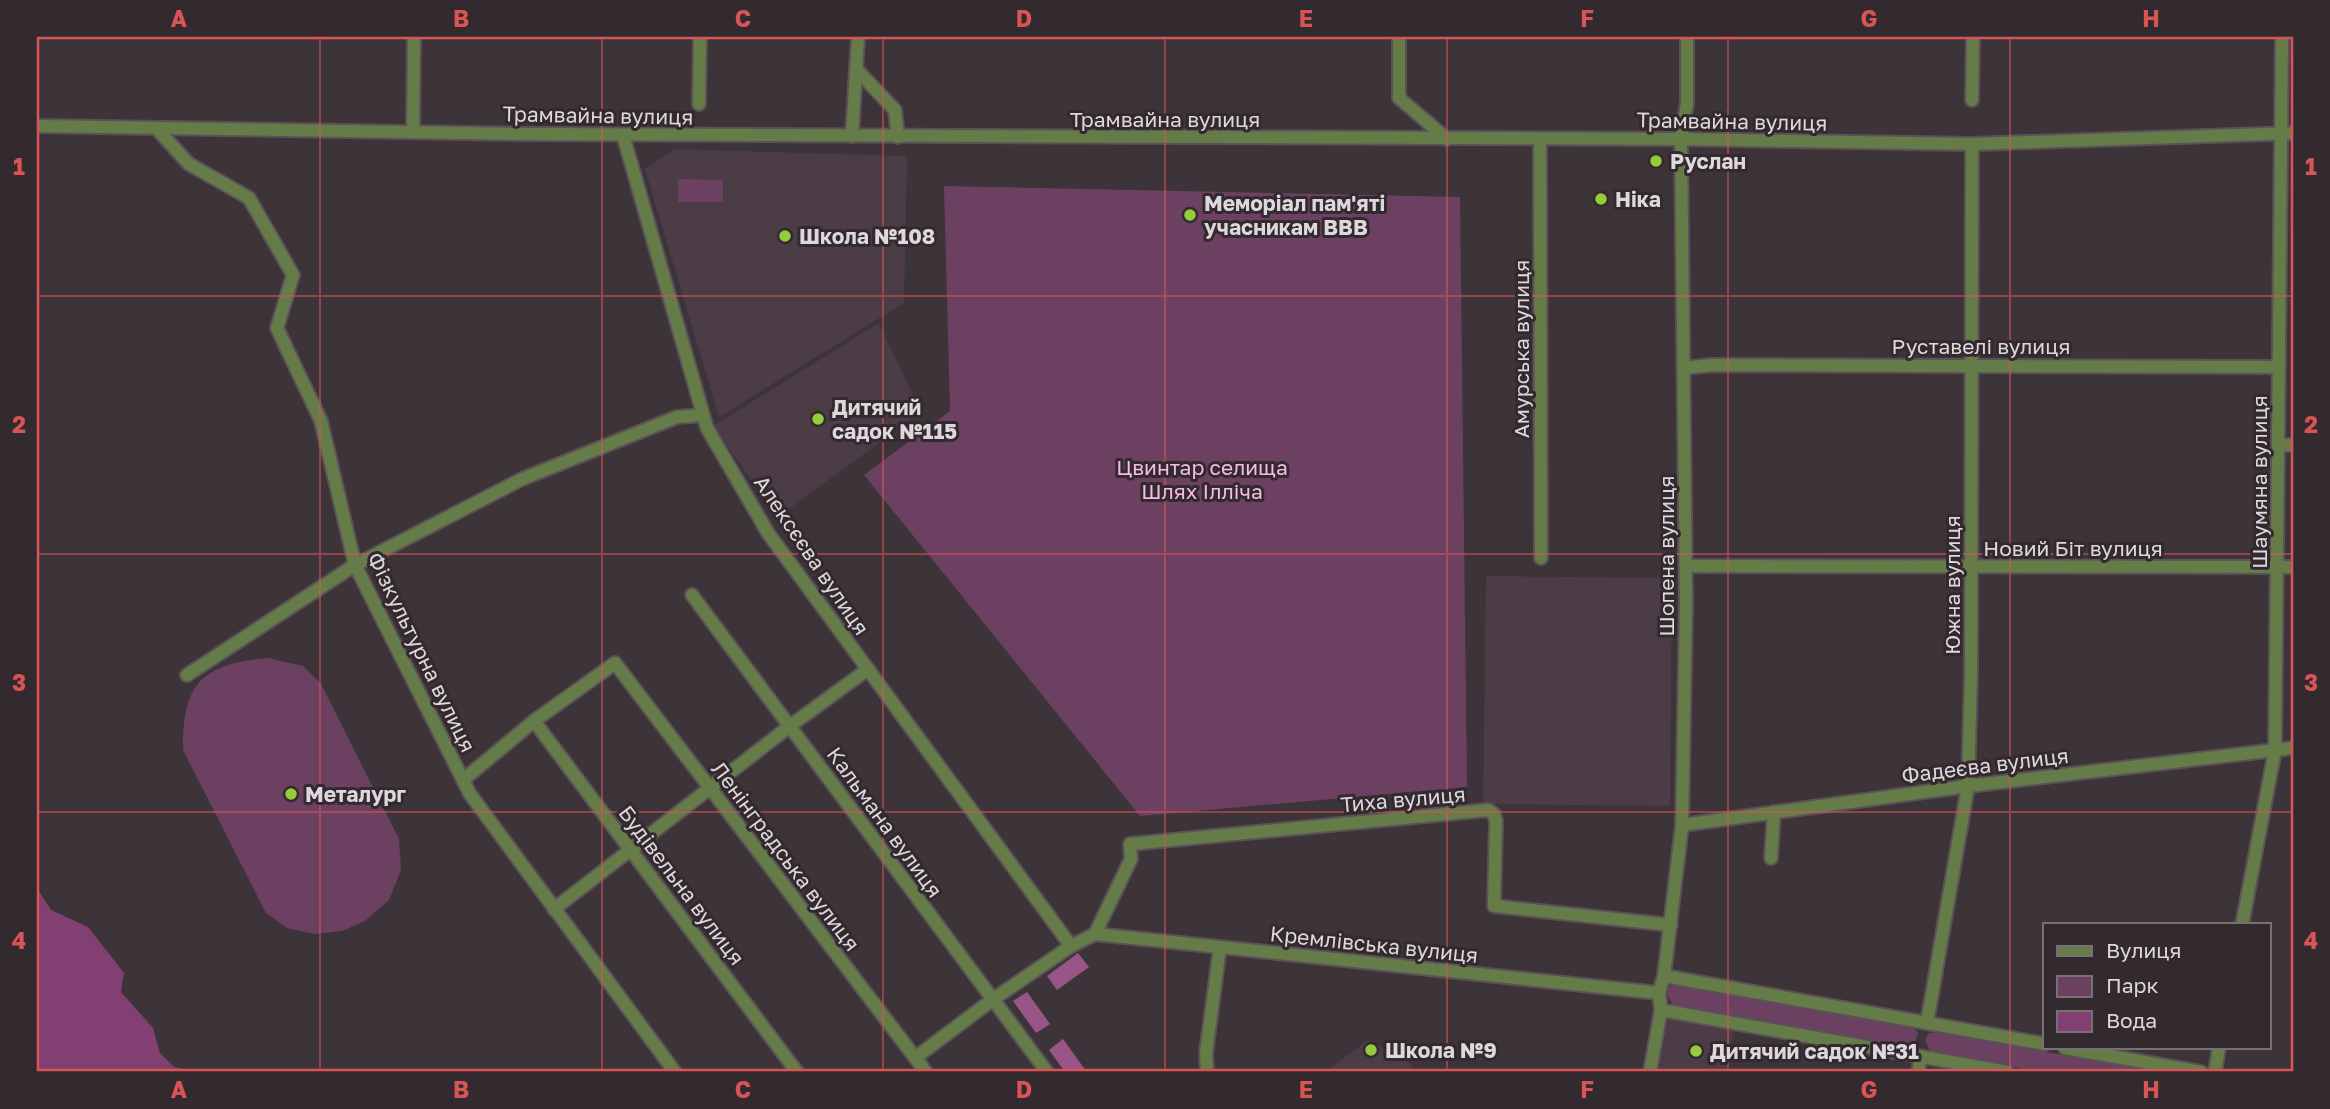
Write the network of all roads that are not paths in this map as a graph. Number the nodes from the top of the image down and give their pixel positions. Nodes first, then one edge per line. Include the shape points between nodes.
1 (414, 37) edge
2 (700, 37) edge
3 (858, 37) edge
4 (1399, 37) edge
5 (1687, 37) edge
6 (1973, 37) edge
7 (2282, 37) edge
8 (857, 70) junction
9 (1972, 100) dead end
10 (699, 104) dead end
11 (37, 126) edge
12 (156, 128) junction
13 (414, 132) junction
14 (2287, 133) edge
15 (624, 135) junction
16 (852, 136) junction
17 (898, 137) junction
18 (1447, 139) junction
19 (1540, 139) junction
20 (1681, 139) junction
21 (1972, 144) junction
22 (2287, 312) edge
23 (1970, 365) junction
24 (2279, 367) junction
25 (1684, 368) junction
26 (704, 415) junction
27 (2279, 444) junction
28 (2293, 445) edge
29 (1541, 558) dead end
30 (355, 565) junction
31 (1686, 566) junction
32 (2278, 566) junction
33 (2293, 567) edge
34 (1971, 568) junction
35 (692, 595) dead end
36 (868, 669) junction
37 (187, 675) dead end
38 (534, 721) junction
39 (790, 726) junction
40 (2293, 748) edge
41 (2275, 750) junction
42 (463, 780) junction
43 (1968, 786) junction
44 (709, 788) junction
45 (1774, 812) junction
46 (1682, 825) junction
47 (632, 848) junction
48 (1771, 858) dead end
49 (554, 909) junction
50 (2242, 923) edge
51 (1671, 926) junction
52 (1090, 935) junction
53 (1070, 946) junction
54 (1220, 947) junction
55 (1664, 976) junction
56 (1659, 993) junction
57 (992, 1000) junction
58 (1661, 1010) junction
59 (1927, 1023) junction
60 (2043, 1044) edge
61 (2076, 1050) edge
62 (2220, 1050) edge
63 (1921, 1057) junction
64 (915, 1058) junction
65 (675, 1072) edge
66 (797, 1072) edge
67 (926, 1072) edge
68 (1047, 1072) edge
69 (1208, 1072) edge
70 (1650, 1072) edge
71 (1918, 1072) edge
72 (2007, 1072) edge
73 (2201, 1072) edge
74 (2215, 1072) edge

1 - 13 street
2 - 10 street
3 - 8 street
4 - 18 street via 1399,98
5 - 20 street, Шопена вулиця via 1687,103
6 - 9 street
7 - 14 street, Шаумяна вулиця
8 - 16 street
8 - 17 street via 895,110
11 - 12 street, Трамвайна вулиця
12 - 13 street, Трамвайна вулиця
12 - 30 street, Фiзкультурна вулиця via 189,164 249,198 293,275 277,328 321,421
13 - 15 street, Трамвайна вулиця
14 - 21 street, Трамвайна вулиця
14 - 22 street, Шаумяна вулиця
15 - 16 street, Трамвайна вулиця
15 - 26 street, Алексєєва вулиця
16 - 17 street, Трамвайна вулиця
17 - 18 street, Трамвайна вулиця
18 - 19 street, Трамвайна вулиця
19 - 20 street, Трамвайна вулиця
19 - 29 street, Амурська вулиця
20 - 21 street, Трамвайна вулиця
20 - 25 street, Шопена вулиця
21 - 23 street, Южна вулиця
22 - 24 street, Шаумяна вулиця
23 - 24 street, Руставелі вулиця
23 - 25 street, Руставелі вулиця
23 - 34 street, Южна вулиця
24 - 27 street, Шаумяна вулиця
25 - 31 street, Шопена вулиця
26 - 30 street via 677,417 522,479
26 - 36 street, Алексєєва вулиця via 707,428 768,533
27 - 28 street
27 - 32 street, Шаумяна вулиця
30 - 37 street
30 - 42 street, Фiзкультурна вулиця
31 - 34 street, Новий Біт вулиця
31 - 46 street, Шопена вулиця
32 - 33 street, Новий Біт вулиця
32 - 34 street, Новий Біт вулиця
32 - 41 street, Шаумяна вулиця
34 - 43 street, Южна вулиця
35 - 39 street, Кальмана вулиця
36 - 39 street
36 - 53 street, Алексєєва вулиця
38 - 42 street
38 - 44 street, Ленінградська вулиця via 615,663
38 - 47 street, Будівельна вулиця
39 - 44 street
39 - 57 street, Кальмана вулиця
40 - 41 street, Фадеєва вулиця
41 - 43 street, Фадеєва вулиця
41 - 50 street, Шаумяна вулиця
42 - 49 street, Фiзкультурна вулиця
43 - 45 street, Фадеєва вулиця
43 - 59 street, Южна вулиця
44 - 47 street
44 - 64 street, Ленінградська вулиця
45 - 46 street, Фадеєва вулиця
45 - 48 street
46 - 51 street, Шопена вулиця
47 - 49 street
47 - 66 street, Будівельна вулиця
49 - 65 street, Фiзкультурна вулиця
51 - 52 street, Тиха вулиця via 1494,906 1496,821 1488,810 1130,844 1131,859
51 - 55 street, Шопена вулиця
52 - 53 street
52 - 54 street, Кремлівська вулиця
53 - 57 street
54 - 56 street, Кремлівська вулиця
54 - 69 street via 1206,1053
55 - 56 street, Шопена вулиця
55 - 59 street
56 - 58 street, Шопена вулиця
57 - 64 street
57 - 68 street, Кальмана вулиця
58 - 63 street
58 - 70 street, Шопена вулиця
59 - 60 street
61 - 73 street
62 - 74 street
63 - 71 street
63 - 72 street
64 - 67 street, Ленінградська вулиця

